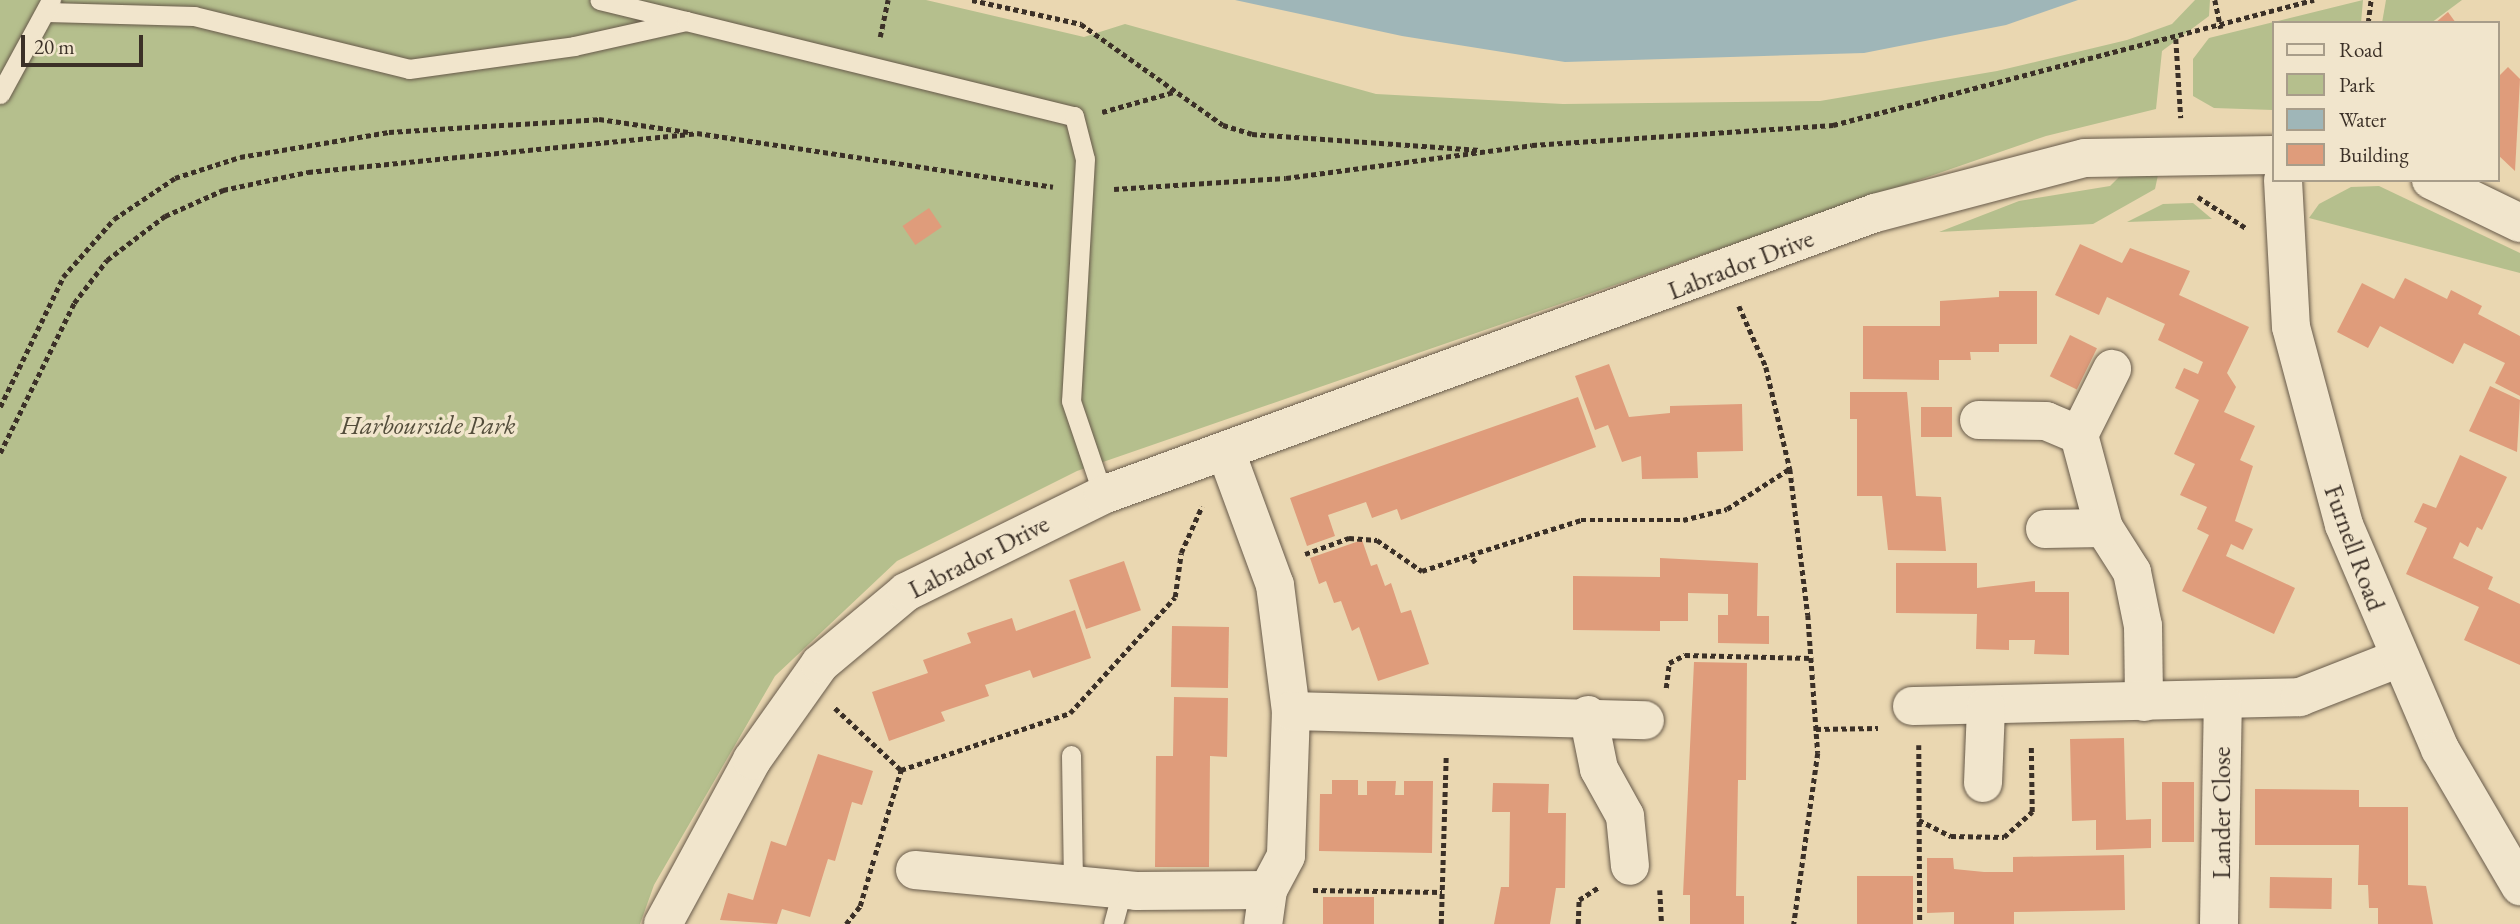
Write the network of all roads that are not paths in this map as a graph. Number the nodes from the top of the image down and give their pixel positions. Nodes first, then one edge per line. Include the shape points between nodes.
1 (180, 0) edge
2 (599, 0) edge
3 (49, 6) edge
4 (194, 16) junction
5 (686, 22) junction
6 (0, 94) edge
7 (2272, 155) edge
8 (2283, 182) edge
9 (2435, 182) edge
10 (2520, 223) edge
11 (2112, 369) dead end
12 (1979, 420) dead end
13 (2079, 435) junction
14 (1226, 452) junction
15 (1103, 495) junction
16 (2104, 528) junction
17 (2045, 529) dead end
18 (2397, 659) junction
19 (2144, 702) junction
20 (2222, 704) junction
21 (1912, 706) road end
22 (1986, 707) junction
23 (1655, 709) road end
24 (1291, 710) junction
25 (1588, 715) junction
26 (1071, 755) dead end
27 (1983, 783) dead end
28 (1630, 866) dead end
29 (915, 870) road end
30 (1073, 884) junction
31 (2520, 886) edge
32 (1118, 907) edge
33 (1266, 907) edge
34 (2222, 923) edge
35 (663, 924) edge

1 - 4 lane
2 - 5 lane
3 - 4 lane
3 - 6 lane
4 - 5 lane via 409,69 574,46
5 - 15 lane via 1074,116 1085,159 1071,401
7 - 14 street, Labrador Drive via 2085,158 1875,213 1725,273
8 - 18 street, Furnell Road via 2291,327 2318,443
9 - 10 street
11 - 13 street
12 - 13 street via 2046,421
13 - 16 street
14 - 15 street, Labrador Drive
14 - 24 street via 1284,627
15 - 35 street, Labrador Drive via 906,592 808,682 752,760
16 - 17 street
16 - 19 street via 2132,572 2143,626
18 - 20 street via 2300,698
18 - 31 street, Furnell Road via 2440,749
19 - 20 street
19 - 22 street
20 - 34 street, Lander Close
21 - 22 street
22 - 27 street
23 - 25 street
24 - 25 street
24 - 33 street via 1286,856
25 - 28 street via 1599,769 1625,816
26 - 30 lane
29 - 30 street
30 - 32 street
32 - 33 street

